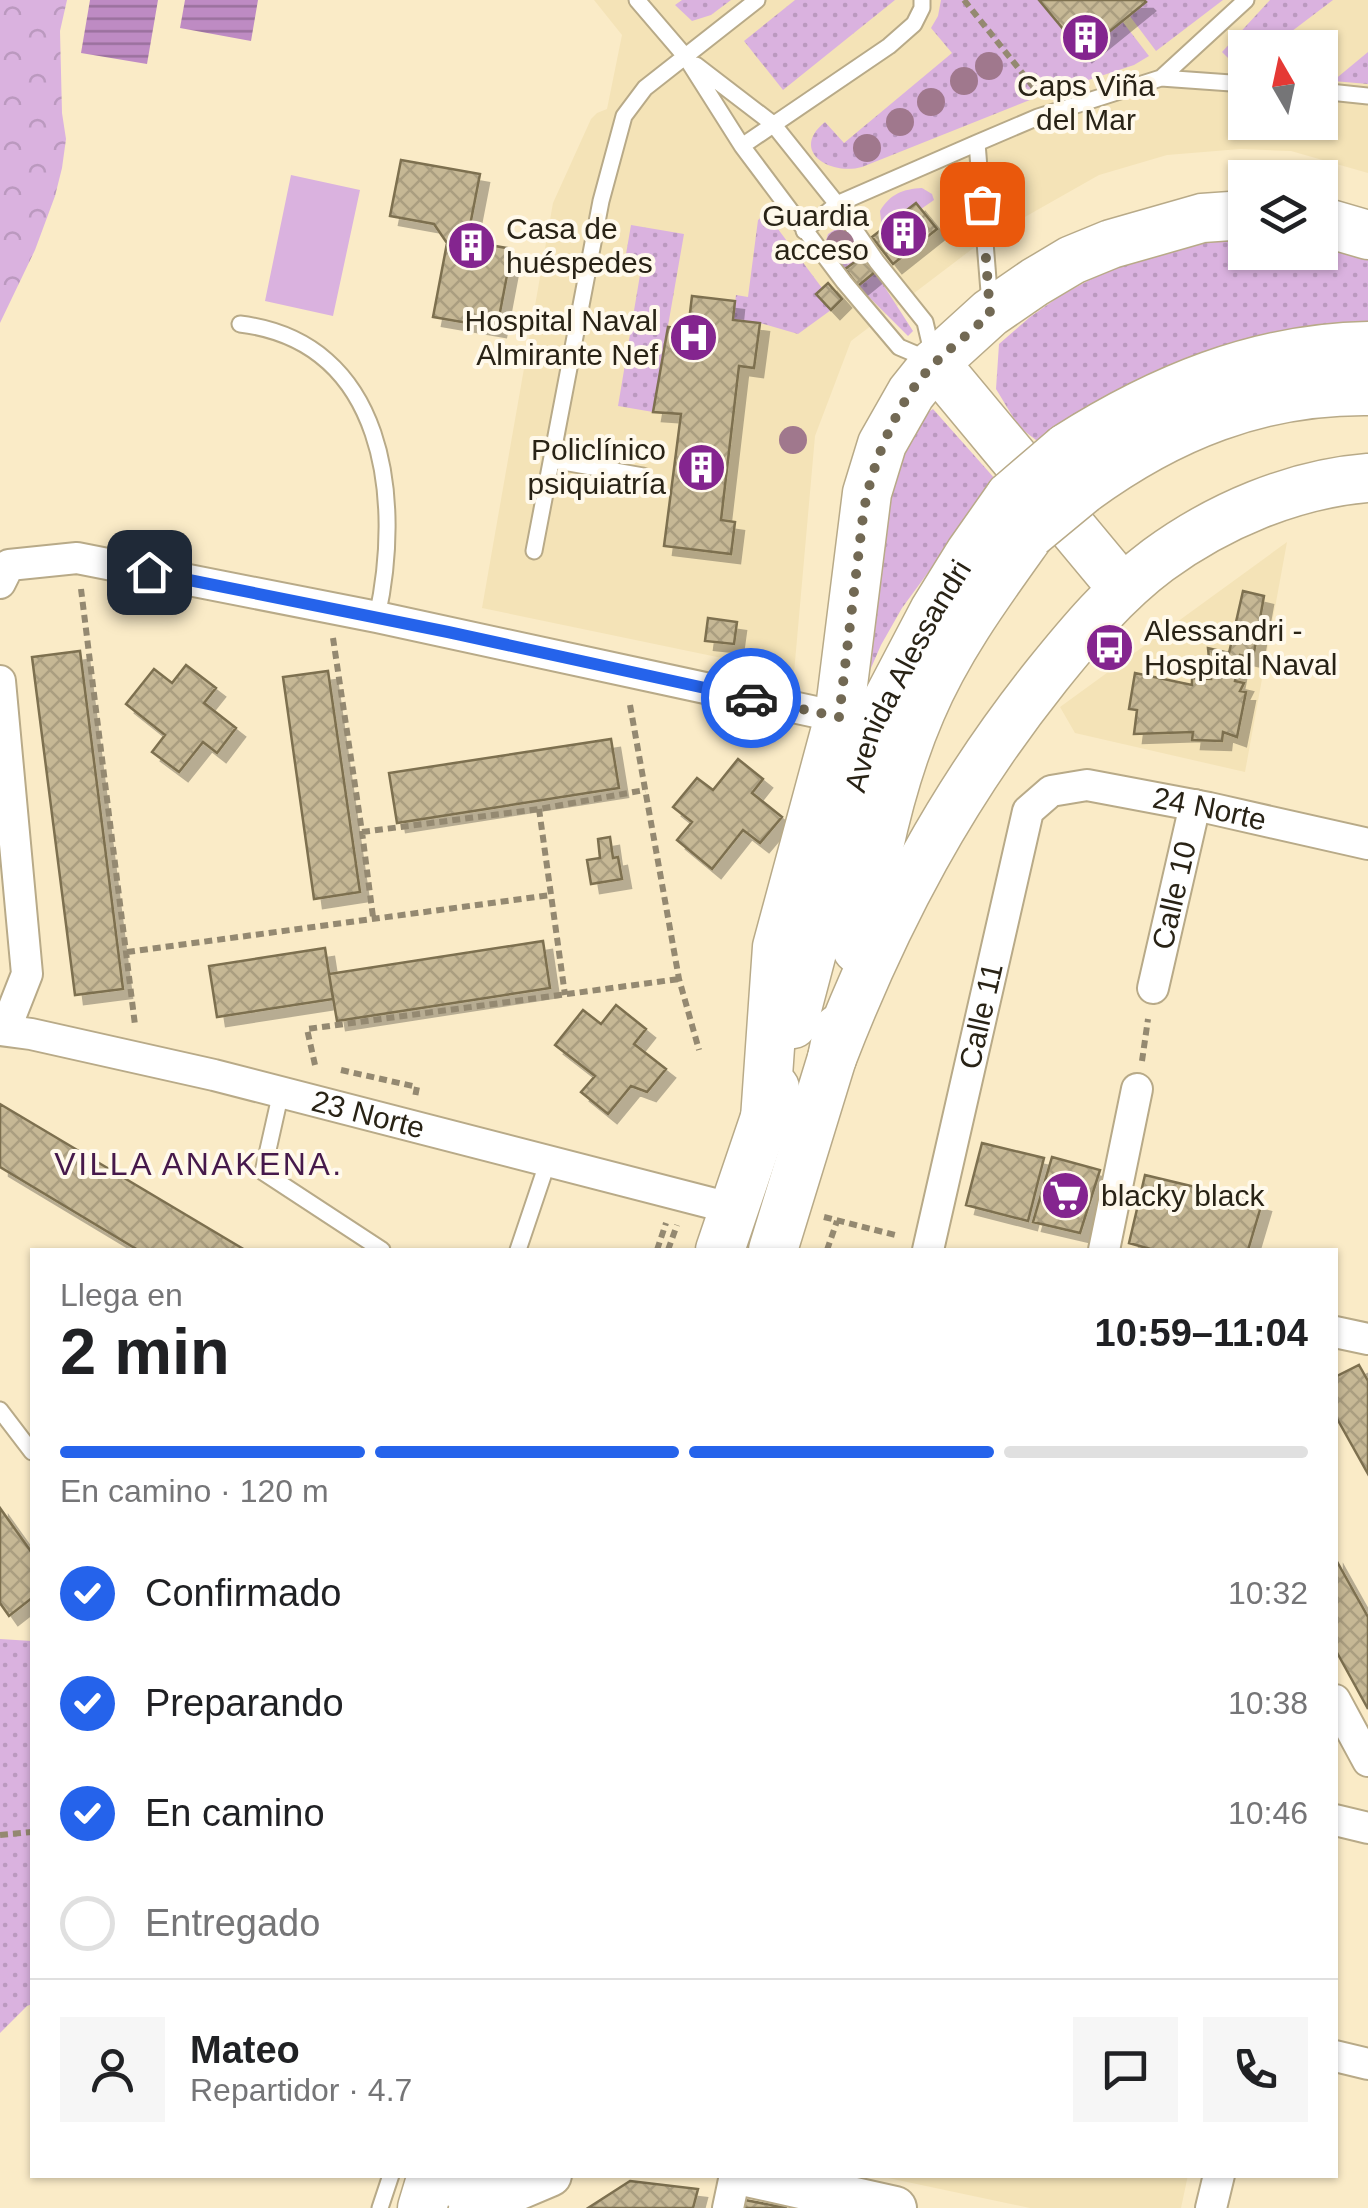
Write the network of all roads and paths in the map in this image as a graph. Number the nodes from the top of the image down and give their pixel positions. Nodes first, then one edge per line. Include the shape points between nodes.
1 (637, 0) edge
2 (756, 0) edge
3 (922, 0) edge
4 (964, 0) edge
5 (1246, 0) edge
6 (685, 56) junction
7 (1160, 78) junction
8 (1228, 83) edge
9 (1054, 91) dead end
10 (1338, 93) edge
11 (1368, 96) edge
12 (773, 124) junction
13 (978, 143) junction
14 (742, 146) junction
15 (837, 204) junction
16 (1228, 216) edge
17 (1338, 226) edge
18 (804, 231) junction
19 (1368, 235) edge
20 (990, 314) junction
21 (240, 324) dead end
22 (1368, 346) edge
23 (935, 363) junction
24 (1368, 391) edge
25 (552, 460) junction
26 (1075, 469) junction
27 (643, 476) dead end
28 (1368, 478) edge
29 (1021, 515) junction
30 (534, 551) dead end
31 (77, 558) junction
32 (3, 572) edge
33 (1124, 589) junction
34 (328, 607) junction
35 (377, 617) junction
36 (624, 669) junction
37 (0, 682) edge
38 (839, 717) junction
39 (645, 790) junction
40 (1051, 791) joint
41 (1195, 805) junction
42 (539, 809) junction
43 (362, 832) junction
44 (1368, 844) edge
45 (551, 895) junction
46 (373, 917) junction
47 (128, 952) junction
48 (678, 979) junction
49 (1153, 988) joint
50 (566, 994) junction
51 (135, 1024) dead end
52 (3, 1030) edge
53 (699, 1050) dead end
54 (832, 1058) junction
55 (315, 1065) dead end
56 (1137, 1089) joint
57 (281, 1092) junction
58 (764, 1119) junction
59 (548, 1161) junction
60 (836, 1220) junction
61 (817, 1229) dead end
62 (727, 1230) edge
63 (379, 1248) edge
64 (519, 1248) edge
65 (658, 1248) edge
66 (669, 1248) edge
67 (774, 1248) edge
68 (828, 1248) edge
69 (939, 1248) edge
70 (1104, 1248) edge
71 (1338, 1333) edge
72 (1368, 1338) edge
73 (0, 1410) edge
74 (30, 1449) edge
75 (1338, 1706) edge
76 (1368, 1761) edge
77 (1338, 1821) edge
78 (1368, 1828) edge
79 (30, 1832) edge
80 (0, 1835) edge
81 (1338, 2057) edge
82 (1368, 2064) edge
83 (543, 2178) edge
84 (734, 2178) edge
85 (760, 2178) edge
86 (1218, 2178) edge
87 (421, 2182) edge
88 (478, 2192) edge
89 (380, 2208) edge
90 (728, 2208) edge
91 (895, 2208) edge
92 (1212, 2208) edge

1 - 6 lane
2 - 6 lane
3 - 12 lane via 914,24 889,46
4 - 9 path via 1040,96
5 - 7 lane
6 - 12 lane
6 - 14 lane
6 - 25 lane via 645,88 624,116 601,201
7 - 8 lane
7 - 13 lane
10 - 11 lane
12 - 14 lane
12 - 15 lane
13 - 15 lane
13 - 20 lane
14 - 18 lane
15 - 18 lane
15 - 23 lane via 925,322
16 - 20 main road via 1202,218 1072,260
17 - 19 main road
18 - 23 lane via 899,347
20 - 23 main road
21 - 35 lane via 306,344 356,396 379,456 388,510
22 - 26 main road, Avenida Alessandri via 1254,362 1156,396 1110,420
23 - 33 main road
23 - 38 main road via 882,444 866,493
24 - 26 main road, Avenida Alessandri via 1252,404 1122,461
25 - 27 lane
25 - 30 lane
26 - 29 main road, Avenida Alessandri, bridge
28 - 33 main road via 1310,488 1230,517
29 - 54 main road, Avenida Alessandri via 982,604 922,709 896,781
29 - 58 main road, Avenida Alessandri via 970,553 870,733
31 - 32 street
31 - 34 street
31 - 47 path
33 - 54 main road via 1018,712 930,845 860,985
34 - 35 street
34 - 43 path
35 - 36 street
36 - 38 street
36 - 39 path
37 - 52 street via 28,974
38 - 58 main road via 777,947
39 - 42 path
39 - 48 path
40 - 41 street, 24 Norte via 1087,785
40 - 69 street, Calle 11 via 1028,811
41 - 44 street, 24 Norte
41 - 49 street, Calle 10
42 - 43 path
42 - 45 path
43 - 46 path
45 - 46 path
45 - 50 path
46 - 47 path
47 - 51 path
48 - 50 path
48 - 53 path
49 - 56 path
50 - 55 path via 307,1030
52 - 57 street, 23 Norte
54 - 67 main road, Avenida Alessandri
56 - 70 street
57 - 59 street, 23 Norte
57 - 63 lane via 264,1172
58 - 62 main road, Avenida Alessandri
59 - 62 street, 23 Norte
59 - 64 lane
60 - 61 path via 821,1216
60 - 68 path
60 - 69 path
65 - 66 path via 668,1216 678,1220
71 - 72 street
73 - 74 lane
75 - 76 street
77 - 78 street
79 - 80 path
81 - 82 street
83 - 88 street via 505,2194
84 - 90 street
85 - 91 street
86 - 92 street
87 - 88 street
87 - 89 lane

